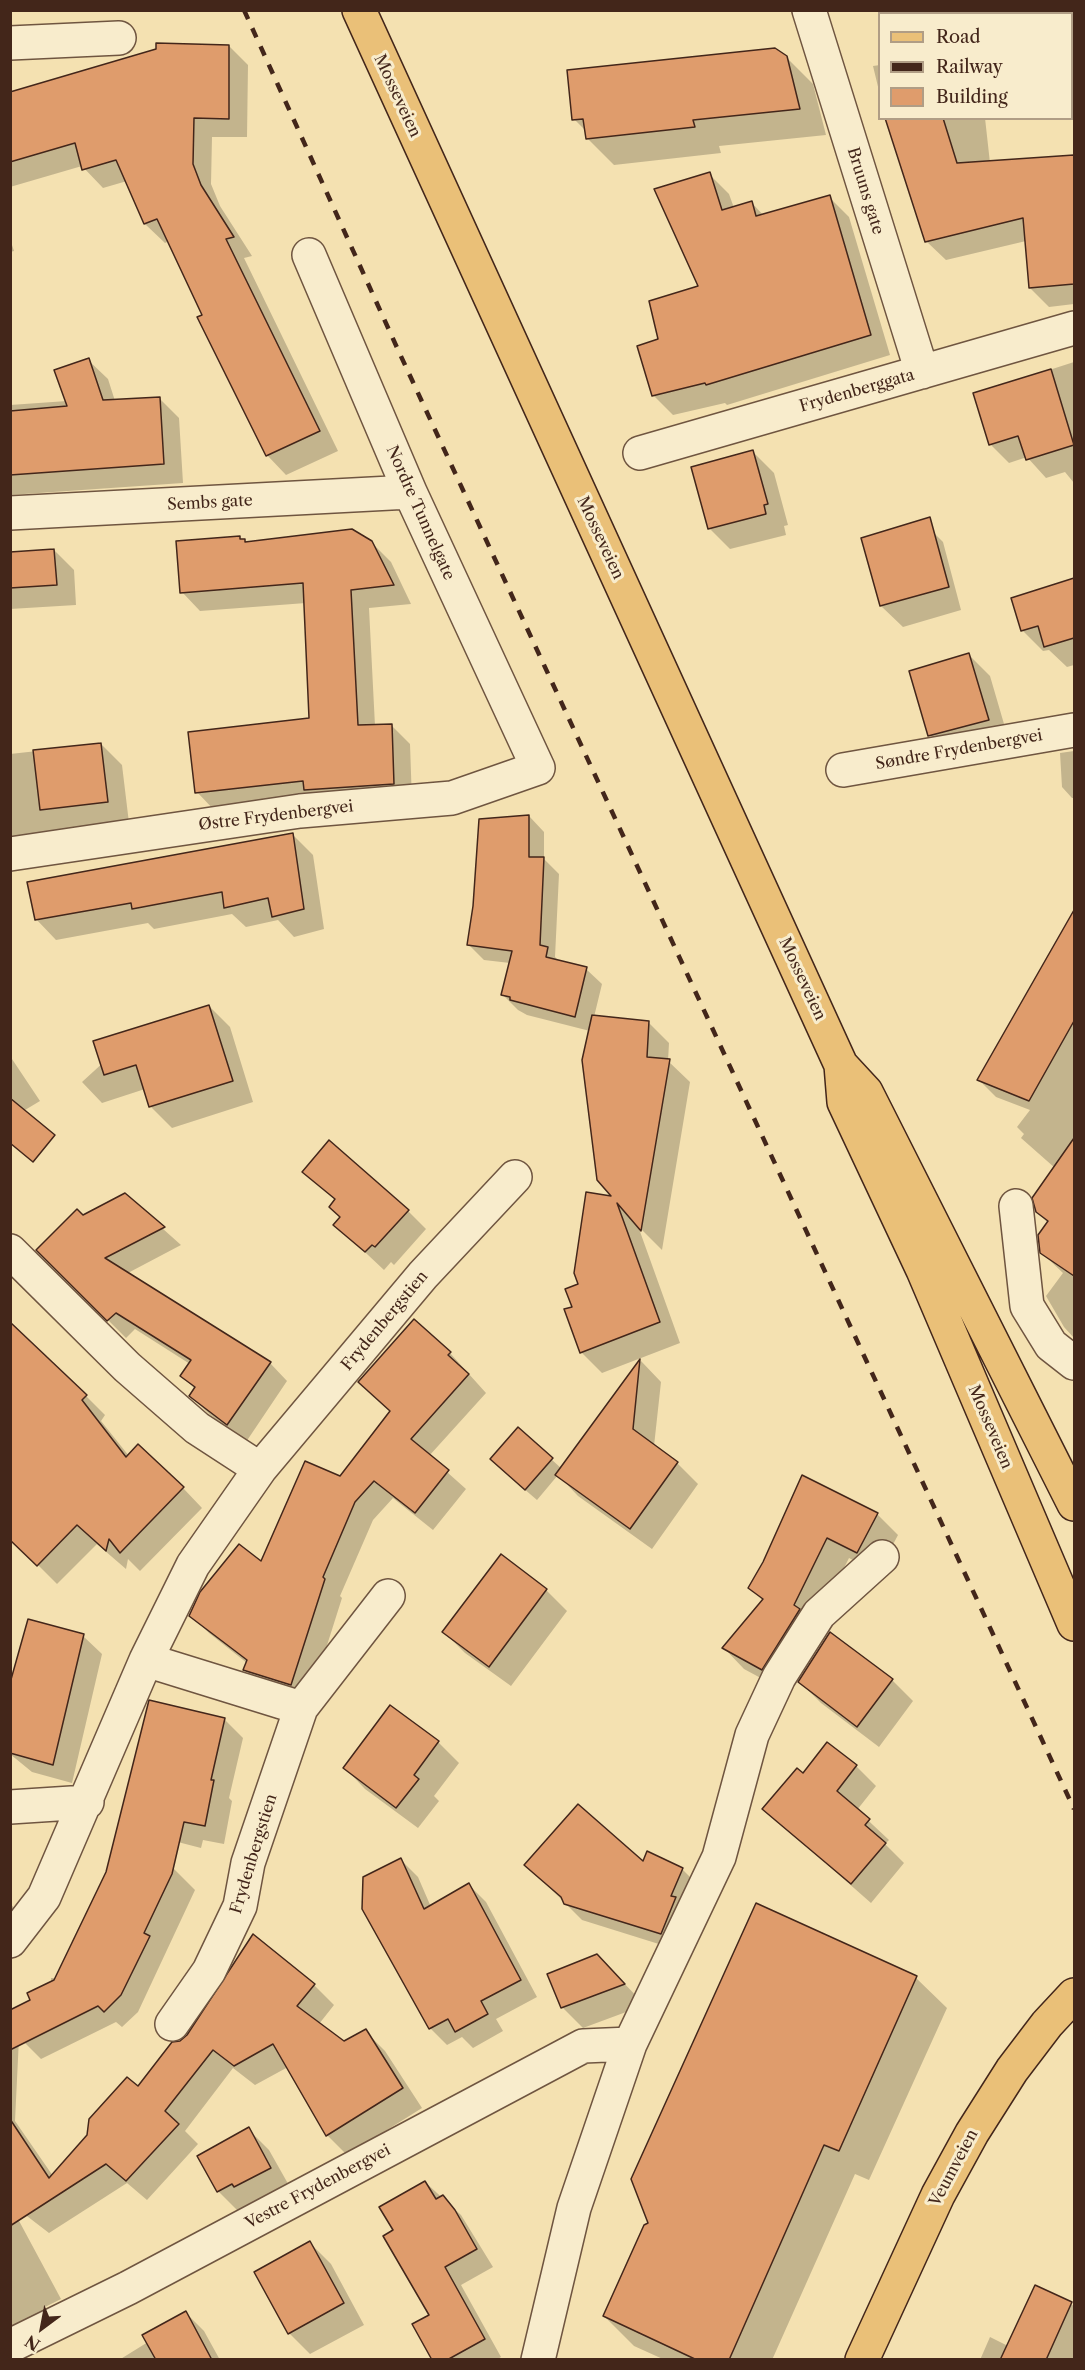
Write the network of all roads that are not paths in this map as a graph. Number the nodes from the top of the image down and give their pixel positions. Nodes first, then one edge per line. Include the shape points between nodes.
1 (358, 10) edge
2 (809, 10) edge
3 (119, 38) dead end
4 (10, 43) edge
5 (309, 255) dead end
6 (1074, 328) edge
7 (922, 372) junction
8 (640, 453) dead end
9 (410, 492) junction
10 (10, 513) edge
11 (1074, 730) edge
12 (538, 768) joint
13 (843, 770) dead end
14 (10, 854) edge
15 (841, 1065) junction
16 (515, 1177) dead end
17 (1016, 1206) dead end
18 (10, 1251) edge
19 (1074, 1363) edge
20 (260, 1469) junction
21 (1074, 1504) edge
22 (882, 1557) dead end
23 (388, 1596) dead end
24 (1074, 1624) edge
25 (146, 1660) junction
26 (301, 1708) junction
27 (87, 1802) junction
28 (10, 1807) edge
29 (10, 1941) edge
30 (1074, 1995) edge
31 (172, 2024) dead end
32 (630, 2044) junction
33 (10, 2346) edge
34 (538, 2360) edge
35 (862, 2360) edge

1 - 15 main road, Mosseveien
2 - 7 street, Bruuns gate
3 - 4 street
5 - 9 street, Nordre Tunnelgate
6 - 7 street, Frydenberggata
7 - 8 street, Frydenberggata
9 - 10 street, Sembs gate
9 - 12 street, Nordre Tunnelgate
11 - 13 street, Søndre Frydenbergvei
12 - 14 street, Østre Frydenbergvei via 452,798 300,811
15 - 21 main road, Mosseveien via 866,1092
15 - 24 main road, Mosseveien via 844,1102 923,1270
16 - 20 street, Frydenbergstien via 423,1275
17 - 19 street via 1027,1306 1051,1345
18 - 20 street via 127,1367 197,1428
20 - 25 street, Frydenbergstien via 194,1565
22 - 32 street via 819,1614 779,1677 752,1735 719,1857
23 - 26 street, Frydenbergstien
25 - 26 street
25 - 27 street, Frydenbergstien
26 - 31 street, Frydenbergstien via 248,1863 240,1906 209,1971
27 - 28 street
27 - 29 street, Frydenbergstien via 44,1897
30 - 35 main road, Veumveien via 1012,2070 972,2133 938,2195
32 - 33 street, Vestre Frydenbergvei via 583,2046 128,2288
32 - 34 street via 574,2208

